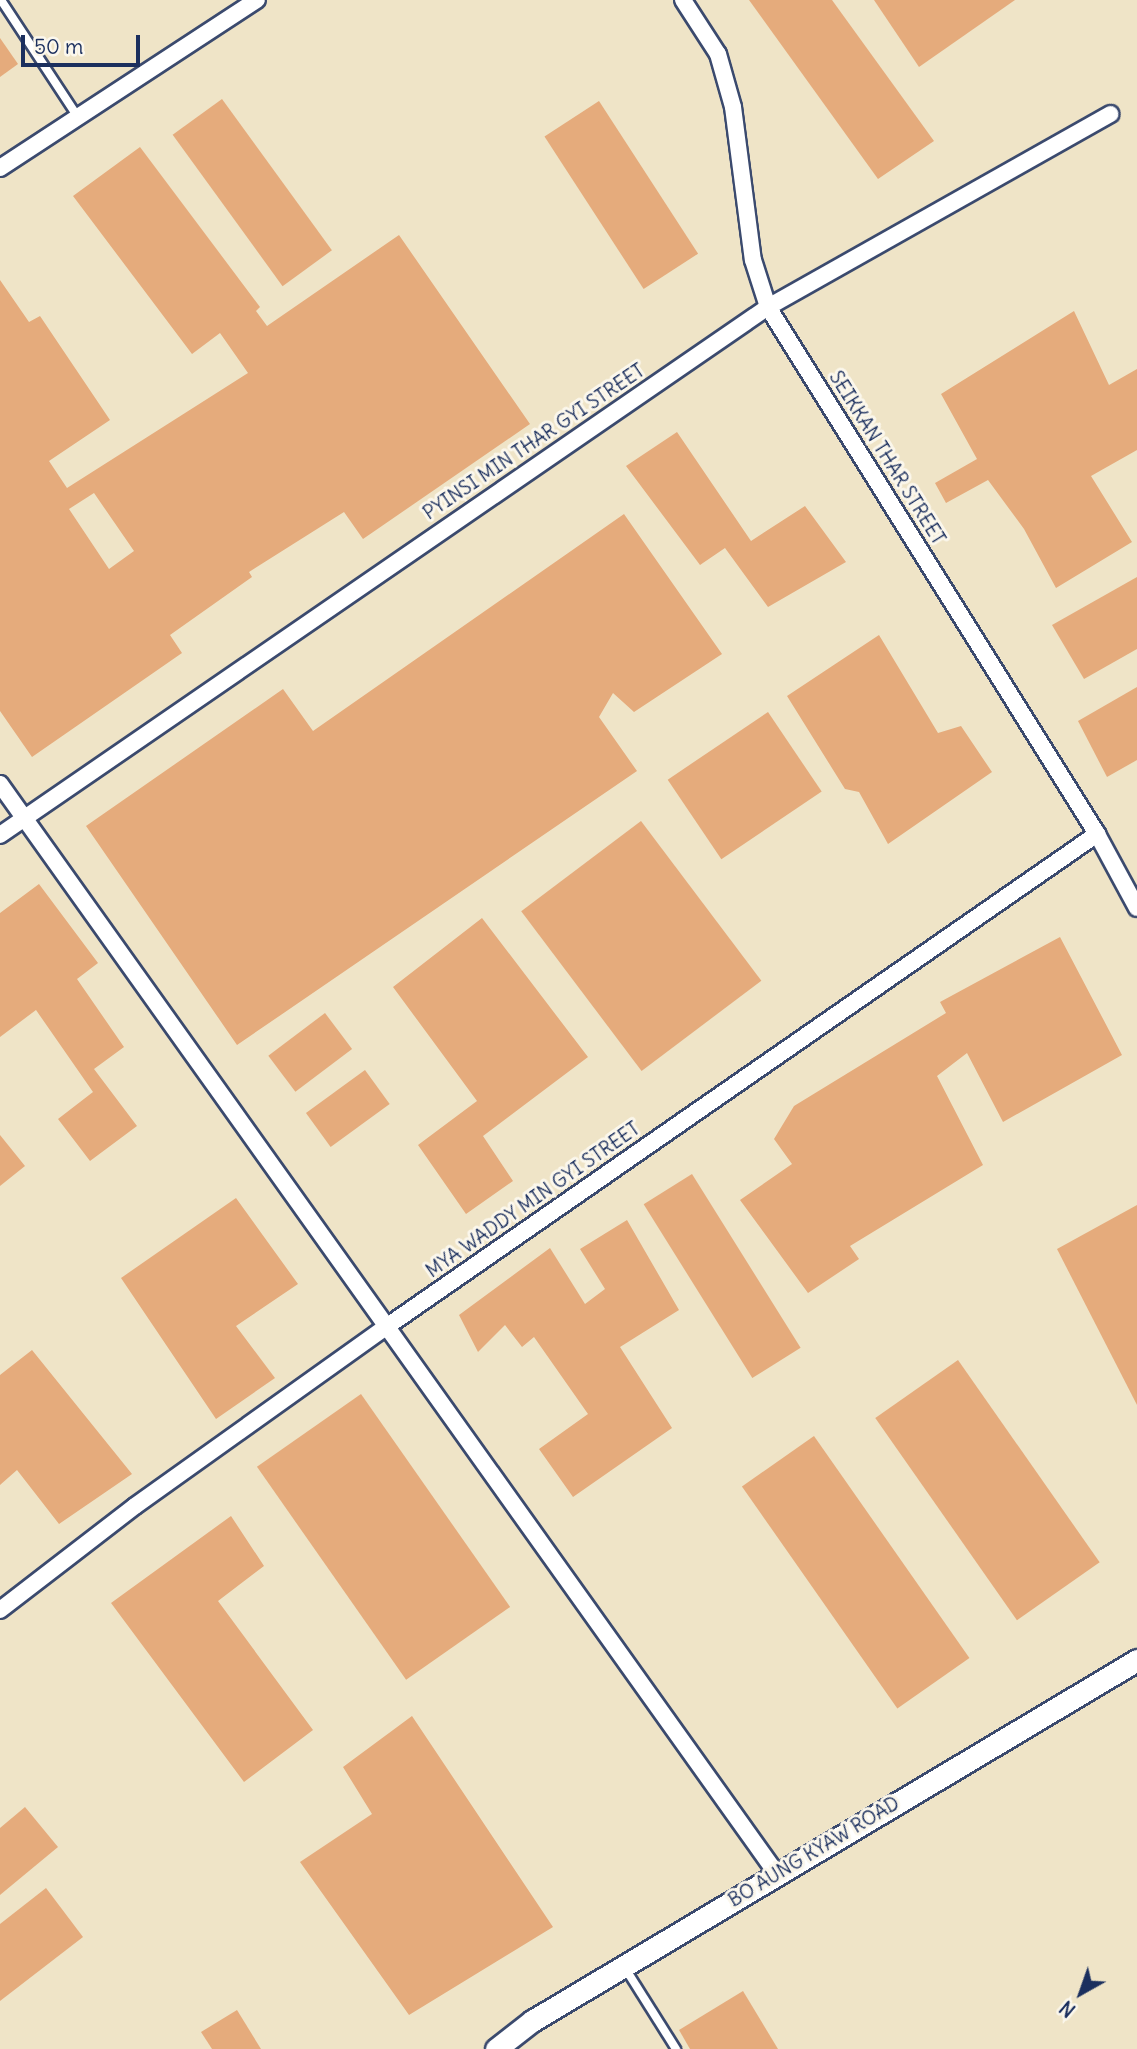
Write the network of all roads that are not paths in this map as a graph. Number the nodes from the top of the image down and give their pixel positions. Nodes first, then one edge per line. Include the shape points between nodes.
1 (1, 0) edge
2 (257, 0) edge
3 (683, 0) edge
4 (1110, 114) dead end
5 (78, 117) junction
6 (0, 168) edge
7 (768, 307) junction
8 (0, 784) edge
9 (23, 817) junction
10 (1097, 834) junction
11 (0, 835) edge
12 (1137, 908) edge
13 (389, 1325) junction
14 (0, 1610) edge
15 (1137, 1660) edge
16 (776, 1874) junction
17 (624, 1966) junction
18 (496, 2049) edge
19 (676, 2049) edge

1 - 5 lane
2 - 5 street
3 - 7 street, SEIKKAN THAR STREET via 718,54 733,107 753,260
4 - 7 street, PYINSI MIN THAR GYI STREET
5 - 6 street
7 - 9 street, PYINSI MIN THAR GYI STREET
7 - 10 street, SEIKKAN THAR STREET
8 - 9 street
9 - 11 street, PYINSI MIN THAR GYI STREET
9 - 13 street
10 - 12 street, SEIKKAN THAR STREET
10 - 13 street, MYA WADDY MIN GYI STREET
13 - 14 street, MYA WADDY MIN GYI STREET via 135,1506
13 - 16 street
15 - 16 street, BO AUNG KYAW ROAD
16 - 17 street, BO AUNG KYAW ROAD
17 - 18 street, BO AUNG KYAW ROAD
17 - 19 lane

